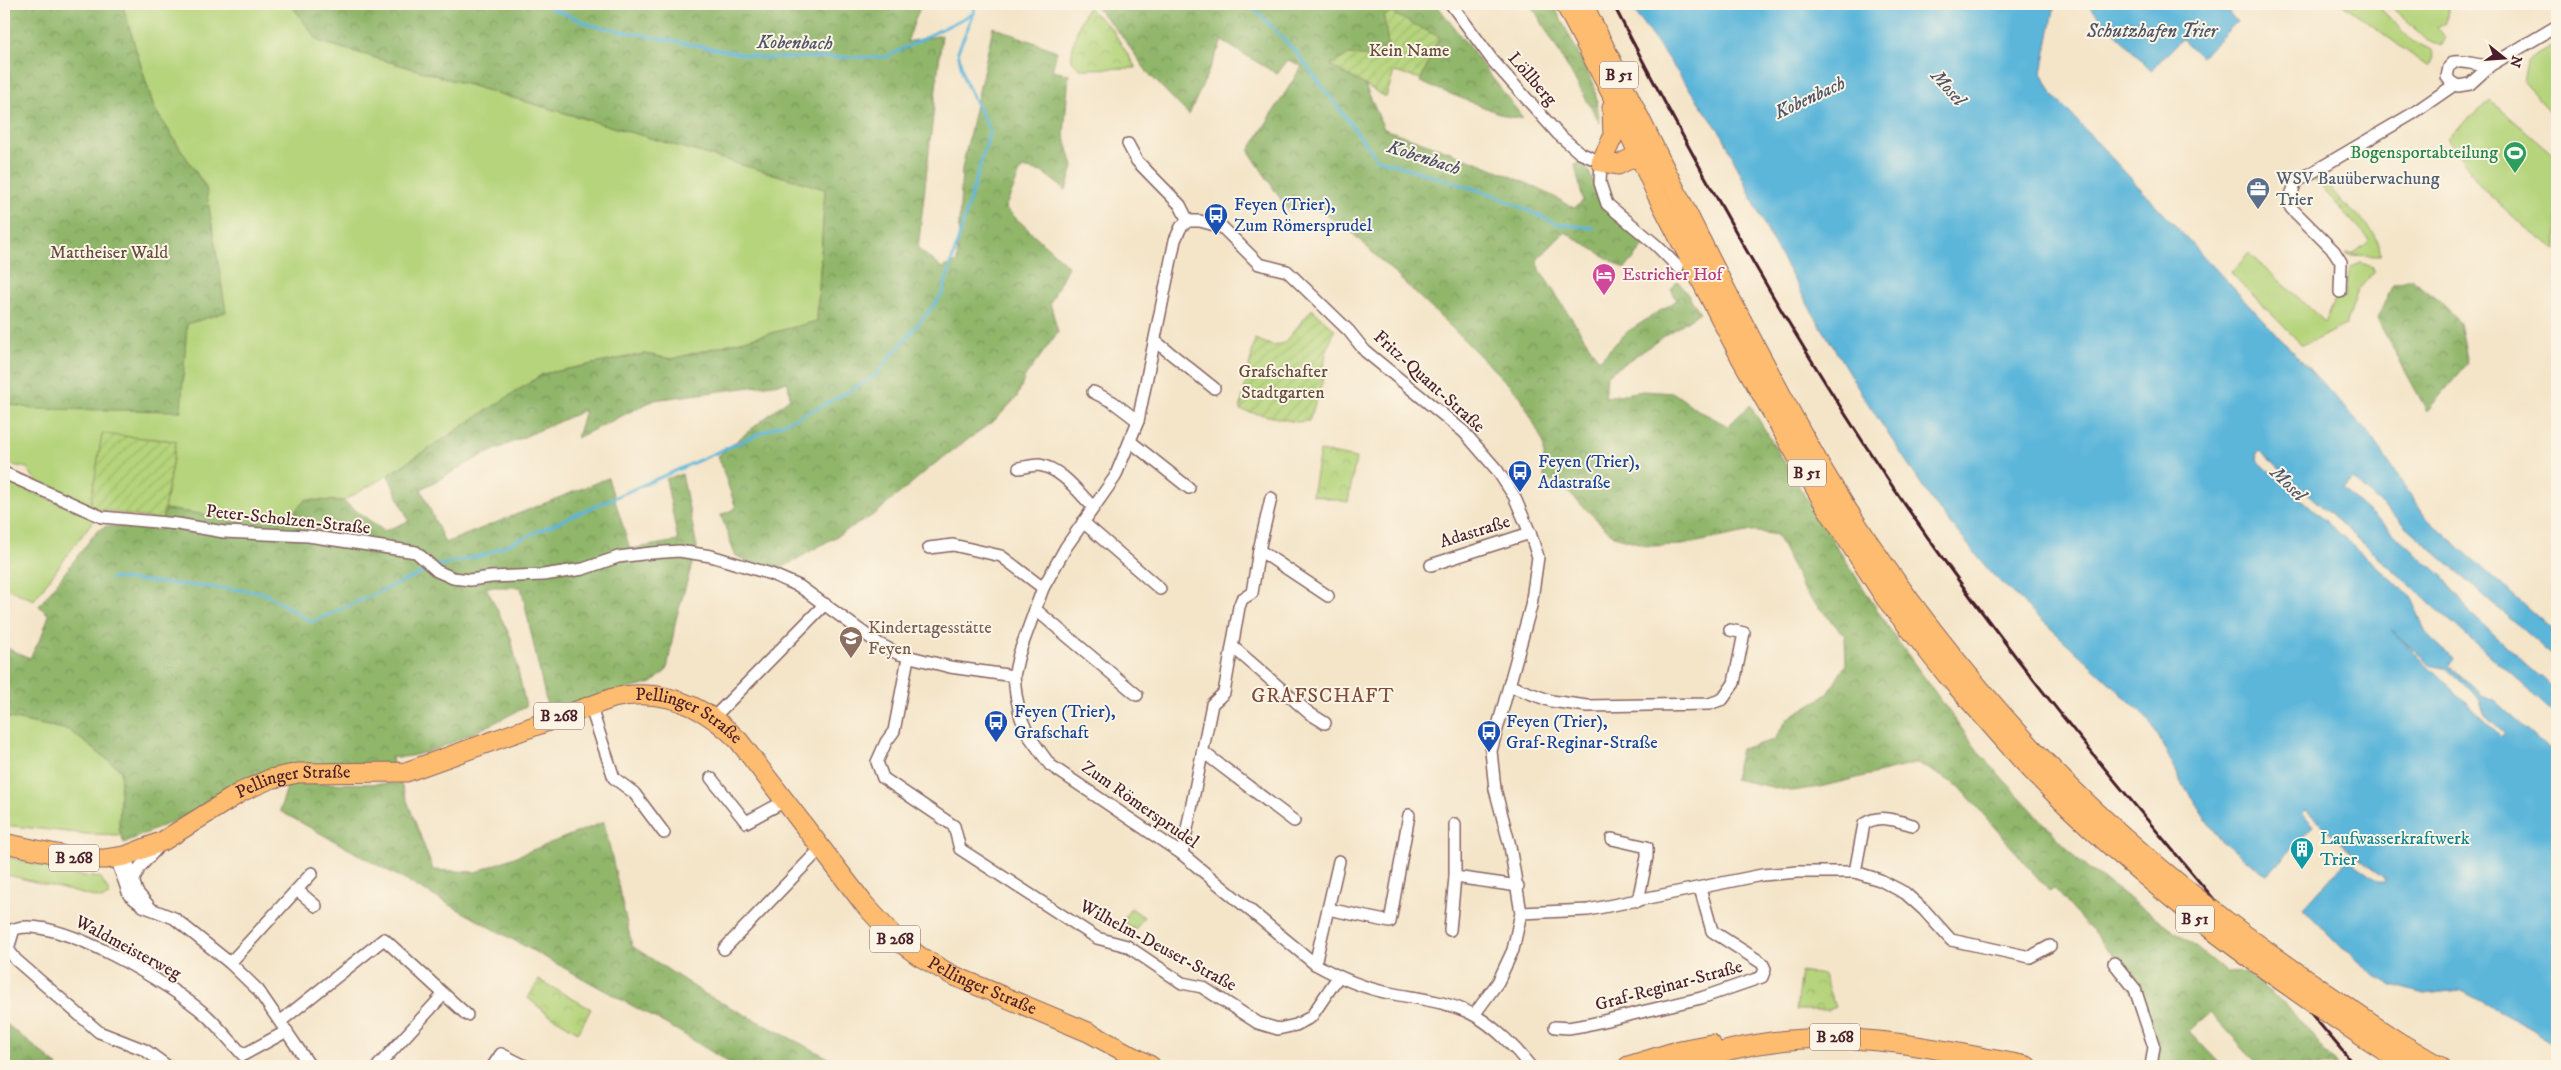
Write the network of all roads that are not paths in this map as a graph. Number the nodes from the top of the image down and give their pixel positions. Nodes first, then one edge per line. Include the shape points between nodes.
1 (1451, 4) edge
2 (1565, 4) edge
3 (1583, 4) edge
4 (2557, 26) edge
5 (2469, 63) junction
6 (2492, 65) junction
7 (2475, 80) junction
8 (2454, 85) junction
9 (1611, 93) junction
10 (1128, 144) dead end
11 (1642, 149) junction
12 (1603, 159) junction
13 (1600, 183) junction
14 (1188, 221) junction
15 (1678, 267) dead end
16 (2340, 292) dead end
17 (1155, 341) junction
18 (1214, 388) dead end
19 (1093, 392) dead end
20 (1138, 422) junction
21 (1131, 442) junction
22 (1019, 468) dead end
23 (4, 473) edge
24 (1190, 488) dead end
25 (1271, 498) dead end
26 (1093, 507) junction
27 (1083, 522) junction
28 (1530, 533) junction
29 (930, 548) dead end
30 (1259, 550) junction
31 (1430, 565) dead end
32 (1043, 588) junction
33 (1160, 589) dead end
34 (1328, 596) dead end
35 (826, 604) junction
36 (1035, 610) junction
37 (1730, 630) dead end
38 (1233, 647) junction
39 (908, 658) junction
40 (1014, 676) junction
41 (1510, 686) junction
42 (1137, 696) dead end
43 (590, 705) junction
44 (714, 718) junction
45 (1325, 723) dead end
46 (1203, 752) junction
47 (711, 778) dead end
48 (785, 801) junction
49 (1409, 815) dead end
50 (1294, 821) dead end
51 (1455, 824) dead end
52 (1913, 825) dead end
53 (664, 833) dead end
54 (1612, 839) dead end
55 (163, 841) junction
56 (4, 843) edge
57 (821, 848) junction
58 (1182, 854) junction
59 (116, 858) junction
60 (1339, 861) dead end
61 (1855, 872) junction
62 (312, 873) dead end
63 (1455, 877) junction
64 (134, 882) junction
65 (1518, 886) junction
66 (1700, 888) junction
67 (297, 890) junction
68 (1638, 901) junction
69 (316, 906) dead end
70 (152, 909) junction
71 (1328, 909) junction
72 (1521, 913) junction
73 (1450, 930) dead end
74 (2050, 946) dead end
75 (724, 948) dead end
76 (230, 963) junction
77 (2114, 963) dead end
78 (1315, 964) junction
79 (1338, 977) junction
80 (444, 994) junction
81 (467, 1015) dead end
82 (1474, 1015) junction
83 (284, 1026) junction
84 (1555, 1027) dead end
85 (1779, 1040) junction
86 (2393, 1047) junction
87 (243, 1054) junction
88 (167, 1066) edge
89 (246, 1066) edge
90 (310, 1066) edge
91 (378, 1066) edge
92 (493, 1066) edge
93 (525, 1066) edge
94 (1151, 1066) edge
95 (1530, 1066) edge
96 (1628, 1066) edge
97 (1678, 1066) edge
98 (2027, 1066) edge
99 (2151, 1066) edge
100 (2410, 1066) edge
101 (2438, 1066) edge

1 - 12 street, Löllberg via 1493,61 1570,146
2 - 9 main road, B 51
3 - 11 main road, B 51
4 - 6 street
5 - 6 street
5 - 7 street via 2476,74
5 - 8 street via 2454,62 2449,67 2447,77
6 - 7 street
7 - 8 street via 2462,86
8 - 16 street via 2412,114 2296,182 2291,208 2342,262
9 - 11 main road, B 51
9 - 12 main road via 1614,130
10 - 14 street via 1137,161 1180,205
11 - 12 main road
11 - 86 main road, B 51, bridge via 1837,494 1912,604 2027,754 2178,886
12 - 13 street
12 - 13 street via 1607,170
13 - 15 street via 1607,204
14 - 17 street, Zum Römersprudel via 1175,240
14 - 28 street, Fritz-Quant-Straße via 1222,227 1259,264 1287,271 1349,331 1365,351 1464,432 1497,470 1514,496
17 - 18 street
17 - 20 street, Zum Römersprudel
19 - 20 street via 1113,402
20 - 21 street, Zum Römersprudel
21 - 24 street
21 - 26 street, Zum Römersprudel via 1115,477
22 - 26 street via 1039,465 1047,468 1064,478
23 - 35 street, Peter-Scholzen-Straße via 102,517 224,532 308,536 416,552 437,571 453,578 470,580 543,575 583,569 618,557 679,551 711,556 772,574 799,586
25 - 30 street
26 - 27 street, Zum Römersprudel
27 - 32 street, Zum Römersprudel
27 - 33 street
28 - 31 street, Adastraße
28 - 41 street, Fritz-Quant-Straße via 1538,557 1530,606
29 - 32 street via 953,545 1001,556
30 - 34 street
30 - 38 street via 1252,593 1242,599 1239,607
32 - 36 street, Zum Römersprudel
35 - 39 street, Peter-Scholzen-Straße via 878,644
35 - 44 street
36 - 40 street, Zum Römersprudel
36 - 42 street
37 - 41 street via 1744,633 1734,683 1723,699 1709,704 1587,706 1550,701
38 - 45 street
38 - 46 street via 1224,692 1212,704
39 - 40 street, Peter-Scholzen-Straße via 950,668
39 - 79 street, Wilhelm-Deuser-Straße via 894,730 877,762 884,778 954,826 960,849 1098,938 1127,946 1182,983 1202,987 1258,1024 1278,1029 1296,1026 1311,1017
40 - 58 street, Zum Römersprudel via 1021,718 1029,736 1050,765
41 - 65 street, Fritz-Quant-Straße via 1498,717 1491,751 1495,788
43 - 44 main road, Pellinger Straße / B 268 via 621,696 660,696 686,703
43 - 53 street via 614,778 634,793
43 - 55 main road, Pellinger Straße / B 268 via 406,772 298,773 270,779 241,792
44 - 48 main road, Pellinger Straße / B 268 via 739,741
46 - 50 street
46 - 58 street
47 - 48 street via 746,822
48 - 57 main road, Pellinger Straße / B 268
49 - 71 street via 1390,922
51 - 63 street
52 - 61 street via 1887,818 1873,818 1864,824
54 - 68 street via 1647,847
55 - 59 main road, Pellinger Straße / B 268 via 143,851
55 - 64 street via 140,868
56 - 59 main road, Pellinger Straße / B 268 via 67,857
57 - 75 street
57 - 94 main road, Pellinger Straße / B 268 via 864,904 896,939 919,956 952,975 1088,1032
58 - 78 street, Zum Römersprudel
59 - 64 street via 127,863
59 - 70 street via 129,895 135,902
60 - 71 street
61 - 66 street via 1762,875
61 - 74 street via 1905,893 1951,940 2030,957
62 - 67 street
63 - 65 street
63 - 73 street
64 - 70 street via 137,892
65 - 72 street, Fritz-Quant-Straße
66 - 68 street
66 - 84 street, Graf-Reginar-Straße via 1712,932 1762,963 1765,969 1762,977 1701,998 1586,1025
67 - 69 street
67 - 76 street
68 - 72 street via 1588,910
70 - 76 street via 174,918
71 - 78 street
72 - 82 street, Fritz-Quant-Straße via 1513,950 1498,982
76 - 83 street via 258,990
77 - 99 street via 2135,989 2154,1047
78 - 79 street, Zum Römersprudel
79 - 82 street, Zum Römersprudel via 1387,993 1446,1004
80 - 81 street
80 - 83 street via 384,939
80 - 91 street
82 - 95 street, Zum Römersprudel via 1506,1040
83 - 87 street
83 - 90 street
85 - 96 main road via 1753,1038 1711,1044
85 - 97 main road, B 268
85 - 98 main road, B 268 via 1872,1039
86 - 100 main road, B 51
86 - 101 main road, B 51
87 - 88 street, Waldmeisterweg via 207,1016 177,993 139,971 64,933 38,926 14,929 8,949 16,960 99,1032 145,1050
87 - 89 street, Waldmeisterweg
92 - 93 street via 501,1054

